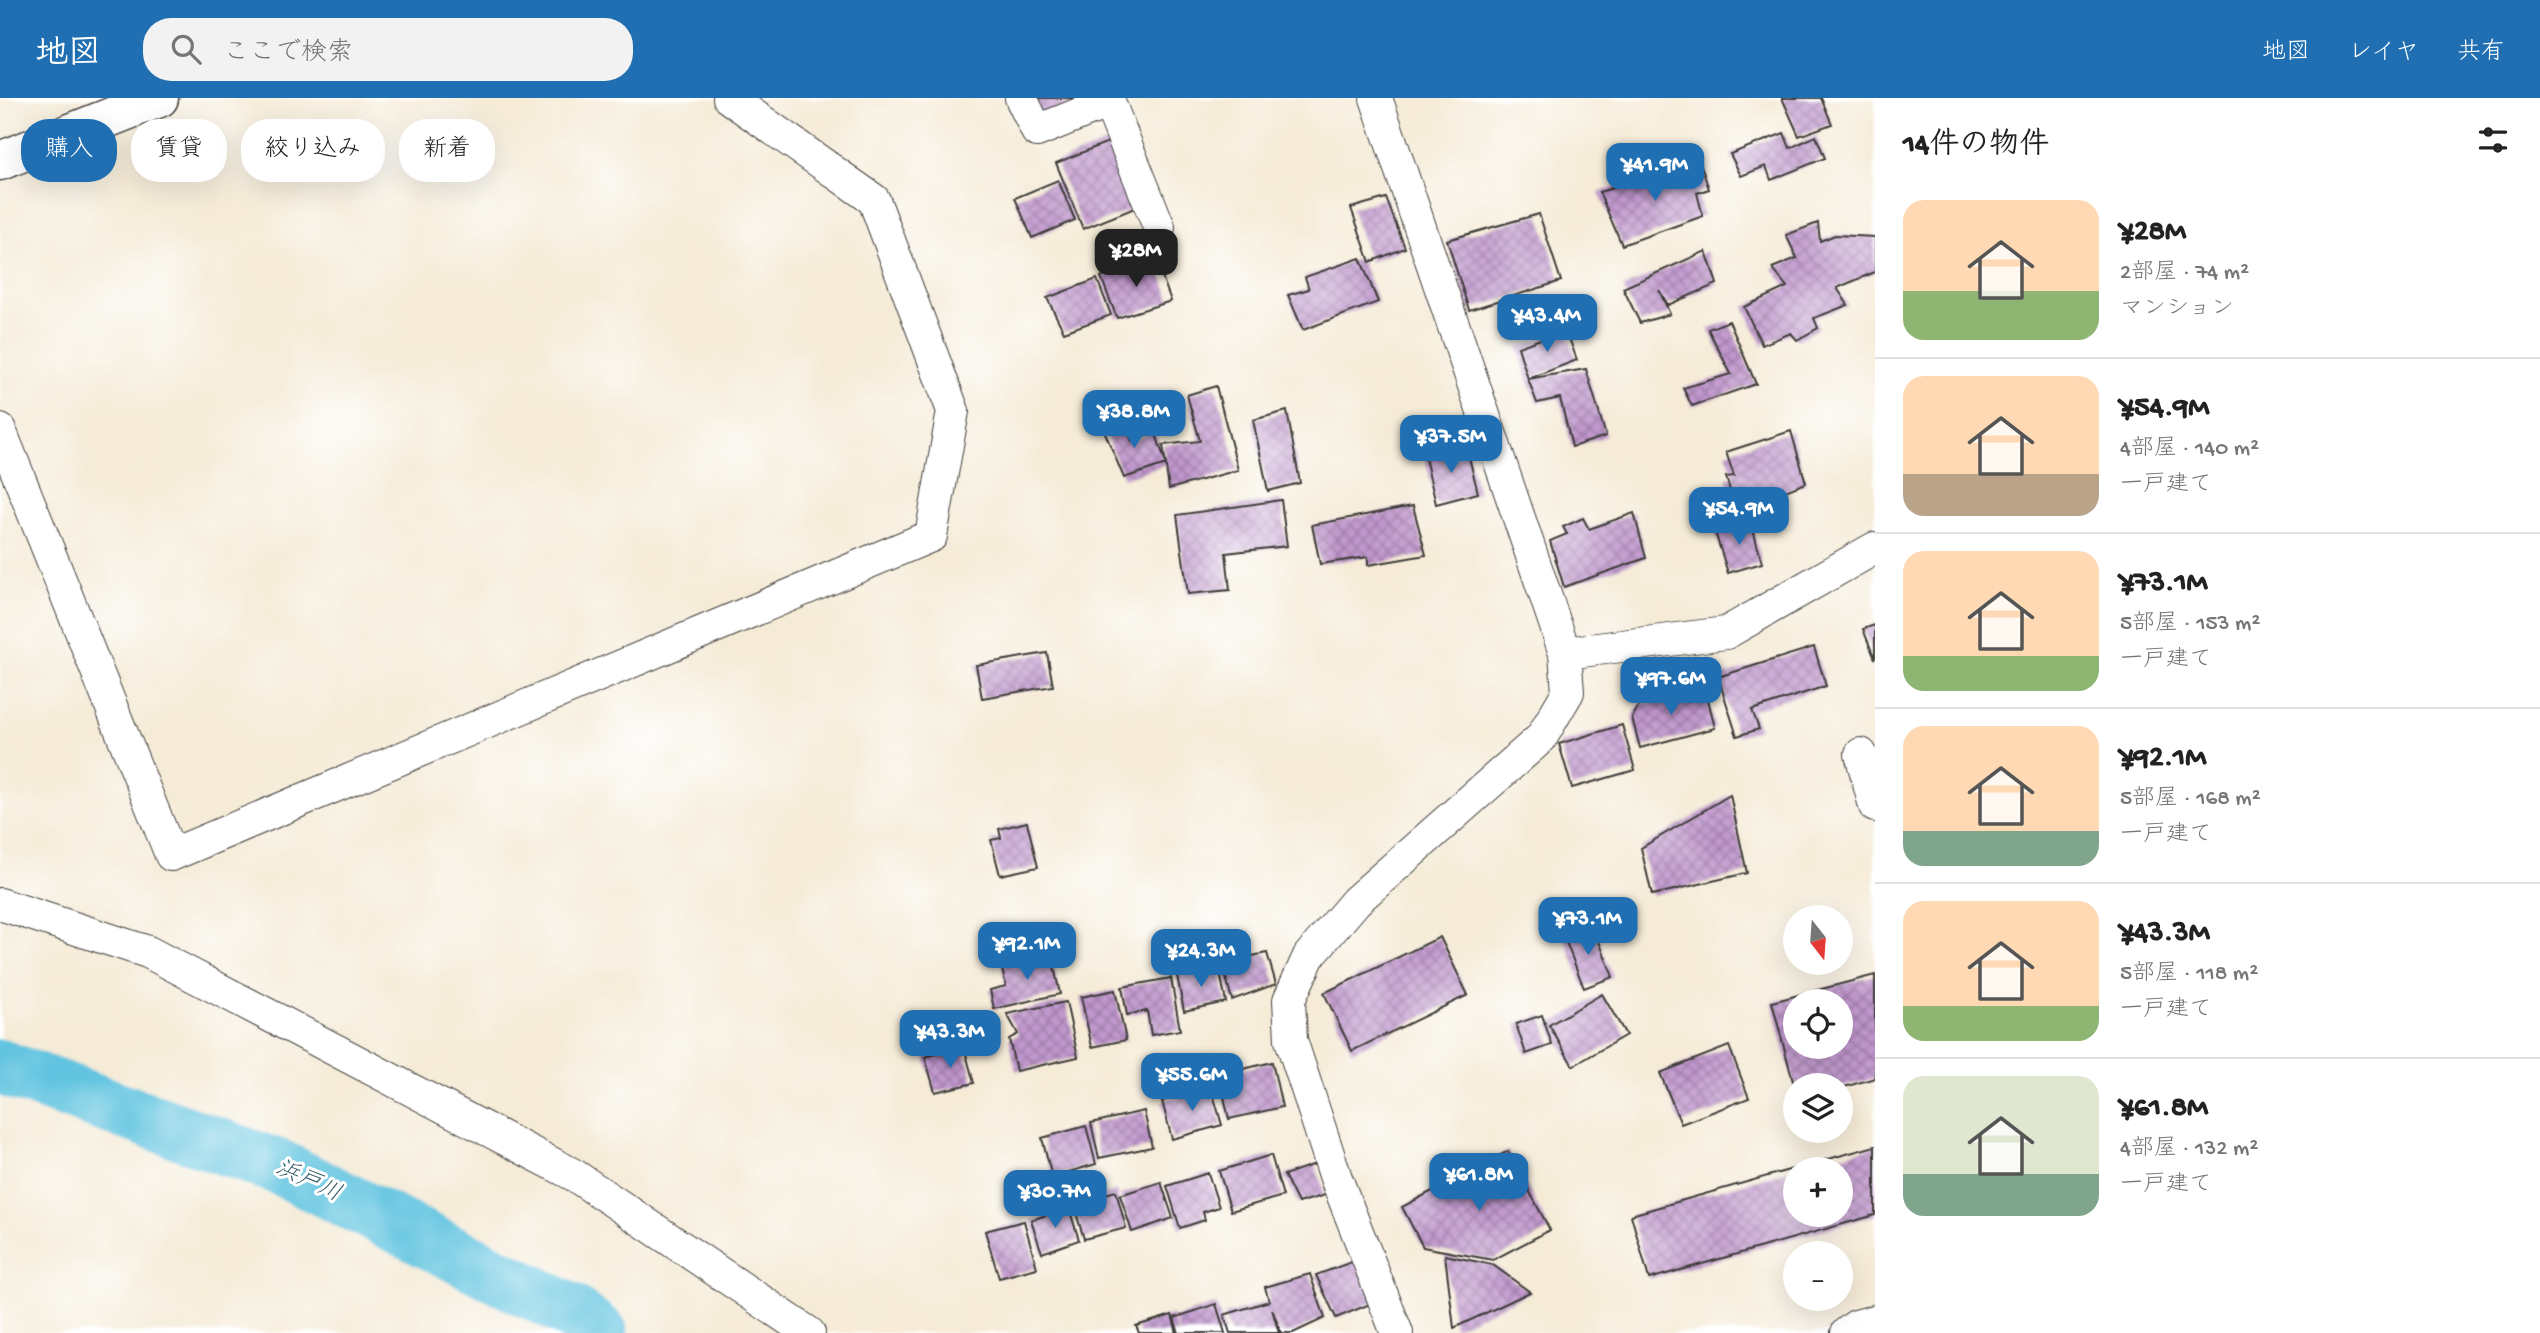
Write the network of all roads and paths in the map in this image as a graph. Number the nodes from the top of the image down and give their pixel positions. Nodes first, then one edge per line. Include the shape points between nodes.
1 (159, 98) edge
2 (729, 98) edge
3 (1021, 98) edge
4 (1376, 98) edge
5 (1115, 100) edge
6 (0, 161) edge
7 (1159, 227) dead end
8 (0, 430) edge
9 (1875, 548) edge
10 (1565, 653) junction
11 (1861, 754) dead end
12 (1875, 806) edge
13 (0, 904) edge
14 (1875, 1321) edge
15 (808, 1333) edge
16 (1397, 1333) edge
17 (1847, 1333) edge

1 - 6 street
2 - 8 street via 874,200 953,411 931,536 171,855
3 - 5 street via 1037,131
4 - 10 street
5 - 7 street
9 - 10 street via 1726,634
10 - 16 street via 1568,692 1541,738 1356,901 1309,956 1289,1000 1291,1040 1336,1178
11 - 12 street
13 - 15 street via 148,952 561,1168
14 - 17 street

